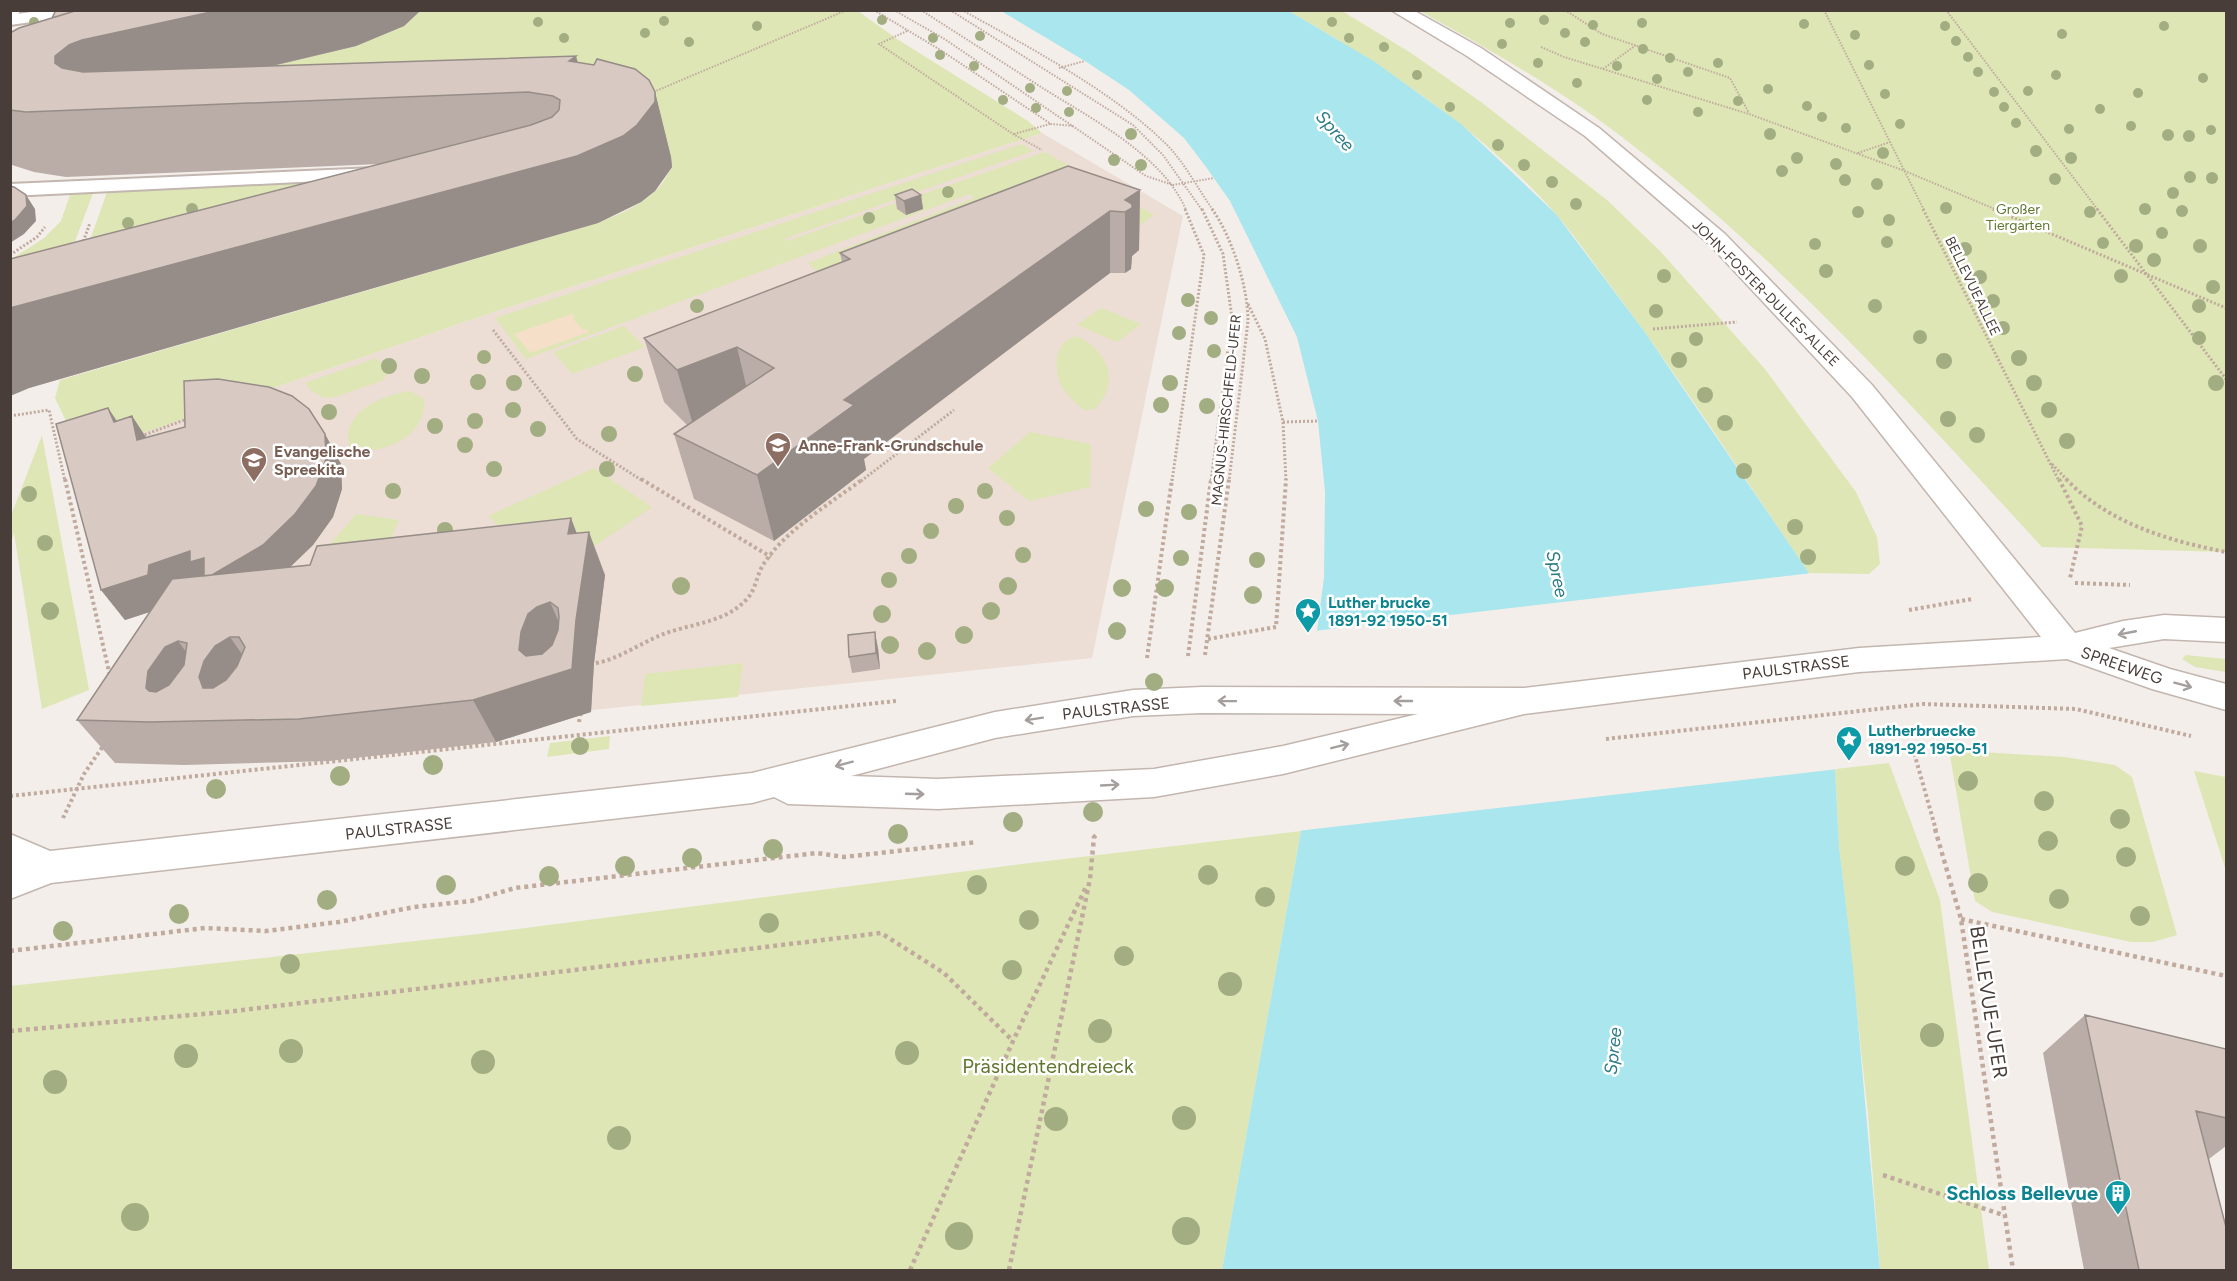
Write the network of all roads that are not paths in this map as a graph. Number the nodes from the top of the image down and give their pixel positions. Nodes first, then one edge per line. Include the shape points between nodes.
1 (1399, 10) edge
2 (110, 16) edge
3 (10, 20) edge
4 (62, 25) edge
5 (10, 32) edge
6 (388, 173) edge
7 (10, 190) edge
8 (2226, 630) edge
9 (2068, 647) junction
10 (2226, 697) edge
11 (1524, 701) junction
12 (752, 788) junction
13 (10, 850) edge
14 (47, 867) junction
15 (10, 883) edge

1 - 9 street, JOHN-FOSTER-DULLES-ALLEE via 1474,52 1592,132 1717,239 1862,391
2 - 3 lane via 62,14
4 - 5 lane
6 - 7 lane
8 -> 9 street, SPREEWEG via 2164,627
9 -> 10 street, SPREEWEG
9 - 11 street, PAULSTRASSE via 1859,660
12 -> 11 street, PAULSTRASSE via 938,794 1154,783 1283,759
11 -> 12 street, PAULSTRASSE via 1132,703 995,725
12 - 14 street, PAULSTRASSE
13 - 14 street
14 - 15 street, PAULSTRASSE

